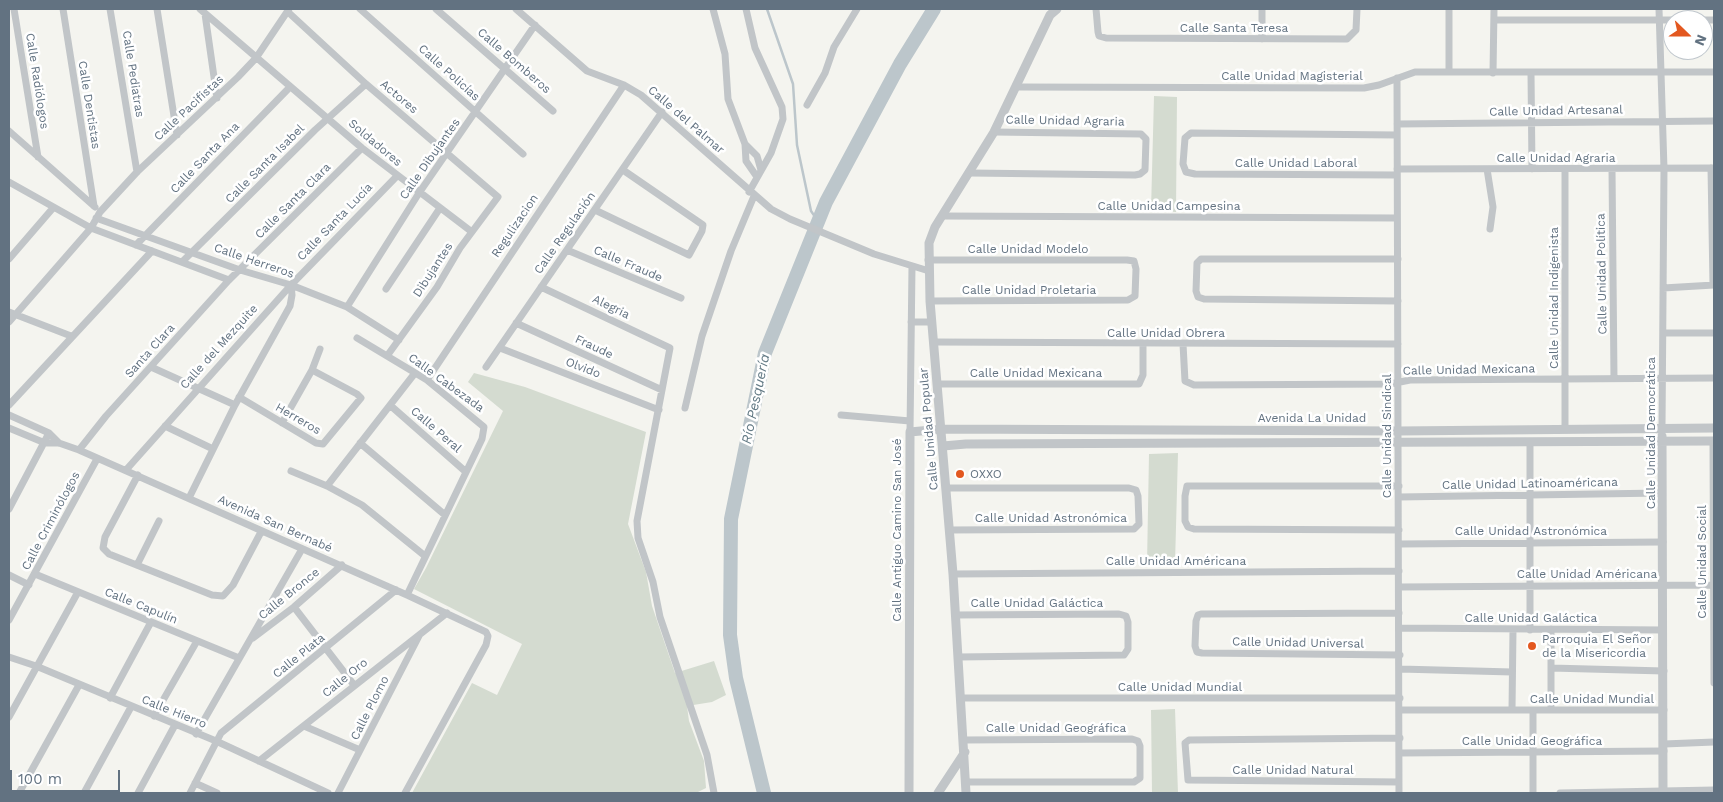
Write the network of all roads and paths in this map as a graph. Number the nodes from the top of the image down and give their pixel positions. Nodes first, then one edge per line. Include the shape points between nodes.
1 (14, 9) edge
2 (63, 9) edge
3 (110, 9) edge
4 (157, 9) edge
5 (360, 9) edge
6 (436, 9) edge
7 (516, 9) edge
8 (713, 9) edge
9 (746, 9) edge
10 (858, 9) edge
11 (1057, 9) edge
12 (1096, 9) edge
13 (1262, 9) edge
14 (1357, 9) edge
15 (1448, 9) edge
16 (1494, 9) edge
17 (1659, 9) edge
18 (288, 10) edge
19 (203, 11) edge
20 (1659, 19) junction
21 (1494, 20) junction
22 (1714, 20) edge
23 (534, 26) junction
24 (1262, 39) junction
25 (256, 58) junction
26 (505, 68) junction
27 (1449, 71) junction
28 (1661, 72) junction
29 (1714, 72) edge
30 (1494, 73) junction
31 (1531, 73) junction
32 (1397, 78) junction
33 (366, 84) junction
34 (624, 85) junction
35 (290, 87) junction
36 (1017, 87) junction
37 (217, 98) junction
38 (808, 104) dead end
39 (553, 111) dead end
40 (662, 112) junction
41 (476, 113) junction
42 (329, 119) junction
43 (1663, 121) junction
44 (1714, 121) edge
45 (1531, 122) junction
46 (1397, 124) junction
47 (9, 131) edge
48 (994, 132) junction
49 (177, 134) junction
50 (1397, 135) junction
51 (745, 144) junction
52 (362, 148) junction
53 (448, 153) junction
54 (523, 154) dead end
55 (38, 157) junction
56 (1664, 168) junction
57 (1713, 168) edge
58 (1487, 169) junction
59 (1532, 169) junction
60 (1565, 169) junction
61 (1612, 169) junction
62 (623, 170) junction
63 (761, 170) junction
64 (138, 172) junction
65 (1397, 172) junction
66 (970, 173) junction
67 (397, 176) junction
68 (756, 178) junction
69 (9, 182) edge
70 (419, 193) junction
71 (752, 194) junction
72 (498, 197) joint
73 (94, 206) junction
74 (54, 208) junction
75 (440, 208) junction
76 (595, 210) junction
77 (98, 215) junction
78 (942, 216) junction
79 (1397, 218) junction
80 (91, 228) junction
81 (1490, 229) dead end
82 (472, 232) junction
83 (145, 235) junction
84 (136, 245) junction
85 (567, 250) junction
86 (192, 251) junction
87 (152, 252) junction
88 (9, 259) edge
89 (1398, 259) junction
90 (928, 260) junction
91 (182, 262) junction
92 (912, 266) junction
93 (240, 270) junction
94 (929, 271) junction
95 (229, 280) junction
96 (291, 285) junction
97 (1713, 285) edge
98 (541, 287) junction
99 (1663, 288) junction
100 (386, 289) dead end
101 (681, 298) dead end
102 (1128, 300) joint
103 (930, 301) junction
104 (1398, 301) junction
105 (347, 308) junction
106 (12, 313) edge
107 (9, 322) edge
108 (912, 322) junction
109 (932, 322) junction
110 (516, 323) junction
111 (1664, 333) junction
112 (1714, 333) edge
113 (71, 336) junction
114 (357, 338) dead end
115 (399, 340) junction
116 (934, 342) junction
117 (1143, 344) junction
118 (1183, 344) junction
119 (1398, 344) junction
120 (500, 348) junction
121 (320, 349) dead end
122 (387, 356) junction
123 (151, 367) junction
124 (486, 367) dead end
125 (312, 370) junction
126 (416, 373) junction
127 (1614, 378) junction
128 (1663, 378) junction
129 (1714, 378) edge
130 (1566, 379) junction
131 (427, 380) junction
132 (1399, 382) junction
133 (937, 384) junction
134 (196, 389) junction
135 (662, 390) junction
136 (240, 397) junction
137 (9, 405) edge
138 (235, 405) junction
139 (390, 406) junction
140 (685, 408) dead end
141 (658, 410) junction
142 (9, 415) edge
143 (841, 415) dead end
144 (910, 421) junction
145 (282, 423) junction
146 (165, 426) junction
147 (9, 428) edge
148 (1565, 428) junction
149 (1662, 428) junction
150 (1714, 428) edge
151 (942, 429) junction
152 (1398, 430) junction
153 (910, 432) junction
154 (49, 433) junction
155 (1662, 441) junction
156 (1714, 441) edge
157 (45, 443) junction
158 (60, 443) junction
159 (1398, 443) junction
160 (1530, 443) junction
161 (360, 444) junction
162 (943, 446) junction
163 (213, 449) junction
164 (79, 450) junction
165 (97, 459) junction
166 (126, 470) junction
167 (291, 472) dead end
168 (466, 472) junction
169 (138, 475) junction
170 (327, 486) junction
171 (1399, 486) junction
172 (946, 488) junction
173 (1714, 490) edge
174 (1662, 493) junction
175 (1531, 495) junction
176 (1399, 497) junction
177 (189, 498) junction
178 (9, 509) edge
179 (445, 515) junction
180 (159, 521) dead end
181 (949, 530) junction
182 (1399, 530) junction
183 (261, 532) junction
184 (1714, 537) edge
185 (1531, 542) junction
186 (1663, 542) junction
187 (1399, 544) junction
188 (302, 549) junction
189 (425, 556) junction
190 (137, 565) junction
191 (342, 566) junction
192 (1399, 571) junction
193 (35, 574) junction
194 (953, 574) junction
195 (9, 575) edge
196 (29, 585) junction
197 (1663, 585) junction
198 (1714, 585) edge
199 (1531, 586) junction
200 (1399, 587) junction
201 (396, 590) junction
202 (78, 592) junction
203 (407, 594) junction
204 (294, 607) junction
205 (447, 613) junction
206 (1400, 613) junction
207 (955, 614) junction
208 (9, 620) edge
209 (151, 622) junction
210 (1400, 628) junction
211 (1551, 629) junction
212 (1512, 630) junction
213 (1530, 630) junction
214 (1663, 630) junction
215 (421, 632) junction
216 (250, 640) junction
217 (197, 641) junction
218 (325, 650) junction
219 (1400, 655) junction
220 (9, 657) edge
221 (958, 657) junction
222 (239, 658) junction
223 (36, 666) junction
224 (1551, 668) junction
225 (1400, 669) junction
226 (1664, 671) junction
227 (1512, 672) junction
228 (1714, 683) edge
229 (79, 685) junction
230 (354, 685) junction
231 (110, 698) junction
232 (961, 698) junction
233 (1400, 698) junction
234 (131, 707) junction
235 (1400, 710) junction
236 (1512, 710) junction
237 (1533, 710) junction
238 (1551, 710) junction
239 (1664, 710) junction
240 (154, 716) junction
241 (9, 717) edge
242 (175, 725) junction
243 (304, 726) junction
244 (196, 734) junction
245 (1400, 738) junction
246 (964, 740) junction
247 (216, 741) junction
248 (1714, 742) edge
249 (1664, 747) junction
250 (360, 750) junction
251 (965, 752) junction
252 (1400, 752) junction
253 (1533, 752) junction
254 (259, 761) junction
255 (966, 782) junction
256 (1399, 782) junction
257 (195, 783) junction
258 (1714, 790) edge
259 (1663, 792) edge
260 (19, 793) edge
261 (84, 793) edge
262 (138, 793) edge
263 (190, 793) edge
264 (217, 793) edge
265 (328, 793) edge
266 (338, 793) edge
267 (405, 793) edge
268 (714, 793) edge
269 (908, 793) edge
270 (938, 793) edge
271 (966, 793) edge
272 (1399, 793) edge
273 (1533, 793) edge
274 (1560, 793) edge

1 - 55 street, Calle Radiólogos
2 - 73 street, Calle Dentistas
3 - 64 street, Calle Pediatras
4 - 49 street
5 - 41 street, Calle Policías
6 - 26 street, Calle Bomberos
7 - 23 street, Calle del Palmar
8 - 51 street via 725,54 728,98
9 - 63 street via 762,66 782,107 780,131
10 - 38 street via 834,47 825,73
11 - 36 street via 1050,14
12 - 24 street, Calle Santa Teresa via 1099,36 1106,38
13 - 24 street
14 - 24 street, Calle Santa Teresa via 1356,30 1347,39
15 - 27 street
16 - 21 street
17 - 20 street, Calle Unidad Democrática
18 - 25 street, Calle Pacifistas
18 - 33 street, Actores
19 - 25 street, Soldadores
19 - 37 street
20 - 21 street
20 - 22 street
20 - 28 street, Calle Unidad Democrática
21 - 30 street
23 - 26 street, Calle Dibujantes
23 - 34 street, Calle del Palmar via 588,71
25 - 35 street, Soldadores
25 - 37 street, Calle Pacifistas
26 - 39 street, Calle Bomberos
26 - 41 street, Calle Dibujantes
27 - 30 street, Calle Unidad Magisterial
27 - 32 street, Calle Unidad Magisterial via 1415,72
28 - 29 street, Calle Unidad Magisterial
28 - 31 street, Calle Unidad Magisterial
28 - 43 street, Calle Unidad Democrática
30 - 31 street, Calle Unidad Magisterial
31 - 45 street
32 - 36 street, Calle Unidad Magisterial via 1364,88
32 - 46 street, Calle Unidad Sindical
33 - 42 street, Calle Santa Isabel
33 - 53 street, Actores
34 - 40 street, Calle del Palmar
34 - 131 street, Regulizacion
35 - 42 street, Soldadores
35 - 83 street, Calle Santa Ana
36 - 48 street, Calle Unidad Popular
37 - 49 street, Calle Pacifistas
40 - 62 street, Calle Regulación
40 - 71 street, Calle del Palmar
41 - 53 street, Calle Dibujantes
41 - 54 street, Calle Policías
42 - 52 street, Soldadores
42 - 86 street, Calle Santa Isabel
43 - 44 street, Calle Unidad Artesanal
43 - 45 street, Calle Unidad Artesanal
43 - 56 street, Calle Unidad Democrática
45 - 46 street, Calle Unidad Artesanal
45 - 59 street
46 - 50 street, Calle Unidad Sindical
47 - 55 street, Calle Herreros
48 - 66 street, Calle Unidad Popular
48 - 66 street, Calle Unidad Agraria via 1144,135 1145,170 1135,175
49 - 64 street, Calle Pacifistas
50 - 65 street, Calle Unidad Sindical
50 - 65 street, Calle Unidad Laboral via 1188,134 1183,164 1186,172 1195,174
51 - 63 street via 758,156
51 - 68 street via 746,161
52 - 67 street, Soldadores
52 - 93 street, Calle Santa Clara
53 - 70 street, Calle Dibujantes
53 - 72 street, Actores
55 - 73 street, Calle Herreros
56 - 57 street, Calle Unidad Agraria
56 - 61 street, Calle Unidad Agraria
56 - 99 street, Calle Unidad Democrática
57 - 97 street
58 - 59 street, Calle Unidad Agraria
58 - 65 street, Calle Unidad Agraria
58 - 81 street via 1493,207
59 - 60 street, Calle Unidad Agraria
60 - 61 street, Calle Unidad Agraria
60 - 130 street, Calle Unidad Indigenista
61 - 127 street, Calle Unidad Política
62 - 76 street, Calle Regulación
62 - 76 street via 702,225 689,255
63 - 68 street
64 - 77 street, Calle Pacifistas
65 - 79 street, Calle Unidad Sindical
66 - 78 street, Calle Unidad Popular
67 - 70 street, Soldadores
67 - 96 street, Calle Santa Lucía
68 - 71 street
69 - 74 street, Calle Herreros
70 - 75 street, Soldadores
70 - 105 street, Calle Dibujantes
71 - 92 street, Calle del Palmar via 790,219
71 - 140 street via 702,336
72 - 82 street, Dibujantes
73 - 77 street, Calle Herreros
74 - 80 street, Calle Herreros
74 - 88 street
75 - 82 street, Soldadores
75 - 100 street
76 - 85 street, Calle Regulación
77 - 80 street, Calle Pacifistas
77 - 83 street, Calle Herreros
78 - 79 street, Calle Unidad Campesina
78 - 90 street, Calle Unidad Popular via 931,235
79 - 89 street, Calle Unidad Sindical
80 - 84 street, Calle Herreros
80 - 106 street
82 - 115 street, Dibujantes
83 - 84 street, Calle Santa Ana
83 - 86 street, Calle Herreros
84 - 87 street, Calle Herreros
85 - 98 street, Calle Regulación
85 - 101 street, Calle Fraude
86 - 91 street, Calle Santa Isabel
86 - 93 street, Calle Herreros
87 - 91 street, Calle Herreros
87 - 113 street
89 - 104 street, Calle Unidad Sindical
89 - 104 street via 1208,259 1198,260 1196,268 1197,295 1204,299
90 - 94 street, Calle Unidad Popular
90 - 102 street, Calle Unidad Modelo via 1127,260 1134,262 1136,269 1136,296
91 - 95 street, Calle Herreros
92 - 94 street, Calle del Palmar
92 - 108 street, Calle Antiguo Camino San José
93 - 95 street, Santa Clara
93 - 96 street, Calle Herreros
94 - 103 street, Calle Unidad Popular
95 - 123 street, Santa Clara
96 - 105 street, Calle Herreros
96 - 134 street, Calle del Mezquite
96 - 136 street via 290,306
97 - 99 street
98 - 110 street, Calle Regulación
98 - 135 street, Alegria via 670,348
99 - 111 street, Calle Unidad Democrática
102 - 103 street, Calle Unidad Proletaria
103 - 109 street, Calle Unidad Popular
104 - 119 street, Calle Unidad Sindical
105 - 115 street, Calle Herreros
106 - 107 street
106 - 113 street
108 - 109 street
108 - 144 street, Calle Antiguo Camino San José
109 - 116 street, Calle Unidad Popular
110 - 120 street, Calle Regulación
110 - 135 street, Fraude
111 - 112 street
111 - 128 street, Calle Unidad Democrática
113 - 137 street
114 - 122 street, Calle Cabezada
115 - 122 street, Dibujantes
116 - 117 street, Calle Unidad Obrera
116 - 133 street, Calle Unidad Popular
117 - 118 street, Calle Unidad Obrera
117 - 133 street, Calle Unidad Mexicana via 1142,381 1134,384
118 - 119 street, Calle Unidad Obrera
118 - 132 street, Calle Unidad Mexicana via 1185,381 1194,385
119 - 132 street, Calle Unidad Sindical
120 - 124 street, Calle Regulación
120 - 141 street, Olvido
121 - 125 street
122 - 126 street, Calle Cabezada
123 - 134 street
123 - 164 street, Santa Clara
125 - 145 street
125 - 145 street, Herreros via 357,394 360,401 323,444
126 - 131 street, Calle Cabezada
126 - 139 street
127 - 128 street, Calle Unidad Mexicana
127 - 130 street, Calle Unidad Mexicana
128 - 129 street, Calle Unidad Mexicana
128 - 149 street, Calle Unidad Democrática
130 - 132 street, Calle Unidad Mexicana
130 - 148 street, Calle Unidad Indigenista
131 - 168 street, Calle Cabezada via 484,427 482,439
132 - 152 street, Calle Unidad Sindical
133 - 151 street, Calle Unidad Popular
134 - 138 street
134 - 146 street, Calle del Mezquite
135 - 141 street
136 - 138 street
136 - 145 street, Herreros
138 - 163 street
139 - 161 street
139 - 168 street, Calle Peral
141 - 268 street via 638,521 638,538 653,582 660,617 707,755
142 - 154 street, Avenida San Bernabé
143 - 144 street
144 - 153 street, Calle Antiguo Camino San José
146 - 163 street
146 - 166 street, Calle del Mezquite
147 - 157 street, Avenida San Bernabé
148 - 149 street, Avenida La Unidad
148 - 152 street, Avenida La Unidad
149 - 150 street, Avenida La Unidad
149 - 155 street, Calle Unidad Democrática
151 - 152 street, Avenida La Unidad
151 - 153 street, Avenida La Unidad
151 - 162 street, Calle Unidad Popular
152 - 159 street, Calle Unidad Sindical
153 - 269 street, Calle Antiguo Camino San José
154 - 157 street
154 - 158 street, Avenida San Bernabé
155 - 156 street, Avenida La Unidad
155 - 160 street, Avenida La Unidad
155 - 174 street, Calle Unidad Democrática
156 - 173 street, Calle Unidad Social
157 - 158 street, Avenida San Bernabé
157 - 178 street
158 - 164 street, Avenida San Bernabé
159 - 160 street, Avenida La Unidad
159 - 162 street, Avenida La Unidad
159 - 171 street, Calle Unidad Sindical
160 - 175 street
161 - 170 street
161 - 179 street
162 - 172 street, Calle Unidad Popular
163 - 177 street
164 - 165 street, Avenida San Bernabé
165 - 166 street, Avenida San Bernabé
165 - 193 street, Calle Criminólogos
166 - 169 street, Avenida San Bernabé
167 - 170 street
168 - 179 street
169 - 177 street, Avenida San Bernabé
169 - 190 street via 102,548
170 - 189 street via 362,505
171 - 176 street, Calle Unidad Sindical
171 - 182 street via 1187,486 1185,521 1191,528
172 - 181 street, Calle Unidad Popular
172 - 181 street, Calle Unidad Astronómica via 1129,488 1136,490 1138,496 1138,524 1134,529
173 - 184 street, Calle Unidad Social
174 - 175 street, Calle Unidad Latinoaméricana
174 - 186 street, Calle Unidad Democrática
175 - 176 street, Calle Unidad Latinoaméricana
175 - 185 street
176 - 182 street, Calle Unidad Sindical
177 - 183 street, Avenida San Bernabé
179 - 189 street
180 - 190 street
181 - 194 street, Calle Unidad Popular
182 - 187 street, Calle Unidad Sindical
183 - 188 street, Avenida San Bernabé
183 - 190 street via 233,585 223,596
184 - 198 street, Calle Unidad Social
185 - 186 street, Calle Unidad Astronómica
185 - 187 street, Calle Unidad Astronómica
185 - 199 street
186 - 197 street, Calle Unidad Democrática
187 - 192 street, Calle Unidad Sindical
188 - 191 street, Avenida San Bernabé
188 - 216 street, Calle Bronce
189 - 203 street
191 - 201 street, Avenida San Bernabé
191 - 204 street, Calle Bronce
192 - 194 street, Calle Unidad Américana
192 - 200 street, Calle Unidad Sindical
193 - 196 street, Calle Criminólogos
193 - 202 street, Calle Capulín
194 - 207 street, Calle Unidad Popular
195 - 196 street
196 - 208 street, Calle Criminólogos
197 - 198 street, Calle Unidad Américana
197 - 199 street, Calle Unidad Américana
197 - 214 street, Calle Unidad Democrática
198 - 228 street, Calle Unidad Social
199 - 200 street, Calle Unidad Américana
199 - 213 street
200 - 206 street, Calle Unidad Sindical
201 - 203 street, Avenida San Bernabé
201 - 218 street, Calle Plata
202 - 209 street, Calle Capulín
202 - 223 street
203 - 205 street, Avenida San Bernabé
204 - 216 street, Calle Bronce
204 - 218 street
205 - 215 street, Calle Oro
205 - 267 street, Avenida San Bernabé via 481,629 488,636 486,645
206 - 210 street, Calle Unidad Sindical
206 - 219 street, Calle Unidad Universal via 1198,615 1196,621 1197,652
207 - 221 street, Calle Unidad Popular
207 - 221 street, Calle Unidad Galáctica via 1119,614 1126,616 1128,622 1127,652 1120,656
209 - 217 street, Calle Capulín
209 - 231 street
210 - 212 street, Calle Unidad Galáctica
210 - 219 street, Calle Unidad Sindical
211 - 213 street, Calle Unidad Galáctica
211 - 214 street, Calle Unidad Galáctica
211 - 224 street
212 - 213 street, Calle Unidad Galáctica
212 - 227 street
214 - 226 street, Calle Unidad Democrática
215 - 230 street, Calle Oro
215 - 250 street, Calle Plomo
216 - 222 street, Calle Bronce
217 - 222 street, Calle Capulín
217 - 240 street
218 - 230 street
218 - 247 street, Calle Plata via 229,726
219 - 225 street, Calle Unidad Sindical
220 - 223 street, Calle Hierro
221 - 232 street, Calle Unidad Popular
222 - 244 street, Calle Bronce
223 - 229 street, Calle Hierro
223 - 241 street
224 - 226 street
224 - 238 street
225 - 227 street
225 - 233 street, Calle Unidad Sindical
226 - 239 street, Calle Unidad Democrática
227 - 236 street
229 - 231 street, Calle Hierro
229 - 260 street
230 - 243 street, Calle Oro
231 - 234 street, Calle Hierro
232 - 233 street, Calle Unidad Mundial
232 - 246 street, Calle Unidad Popular
233 - 235 street, Calle Unidad Sindical
234 - 240 street, Calle Hierro
234 - 261 street
235 - 236 street, Calle Unidad Mundial
235 - 245 street, Calle Unidad Sindical
236 - 237 street, Calle Unidad Mundial
237 - 238 street, Calle Unidad Mundial
237 - 253 street
238 - 239 street, Calle Unidad Mundial
239 - 249 street, Calle Unidad Democrática
240 - 242 street, Calle Hierro
242 - 244 street, Calle Hierro
242 - 262 street
243 - 250 street
243 - 254 street, Calle Oro
244 - 247 street, Calle Hierro
245 - 252 street, Calle Unidad Sindical
245 - 256 street, Calle Unidad Natural via 1189,740 1185,743 1187,779
246 - 251 street, Calle Unidad Popular
246 - 255 street, Calle Unidad Geográfica via 1136,739 1140,746 1139,780 1134,782
247 - 254 street, Calle Hierro
247 - 257 street, Calle Plata
248 - 249 street, Calle Unidad Geográfica
249 - 253 street, Calle Unidad Geográfica
249 - 259 street, Calle Unidad Democrática
250 - 266 street, Calle Plomo
251 - 255 street, Calle Unidad Popular
251 - 270 street
252 - 253 street, Calle Unidad Geográfica
252 - 256 street, Calle Unidad Sindical
253 - 273 street
254 - 265 street, Calle Hierro
255 - 271 street, Calle Unidad Popular
256 - 272 street, Calle Unidad Sindical
257 - 263 street, Calle Plata
257 - 264 street
258 - 259 street
259 - 274 street

